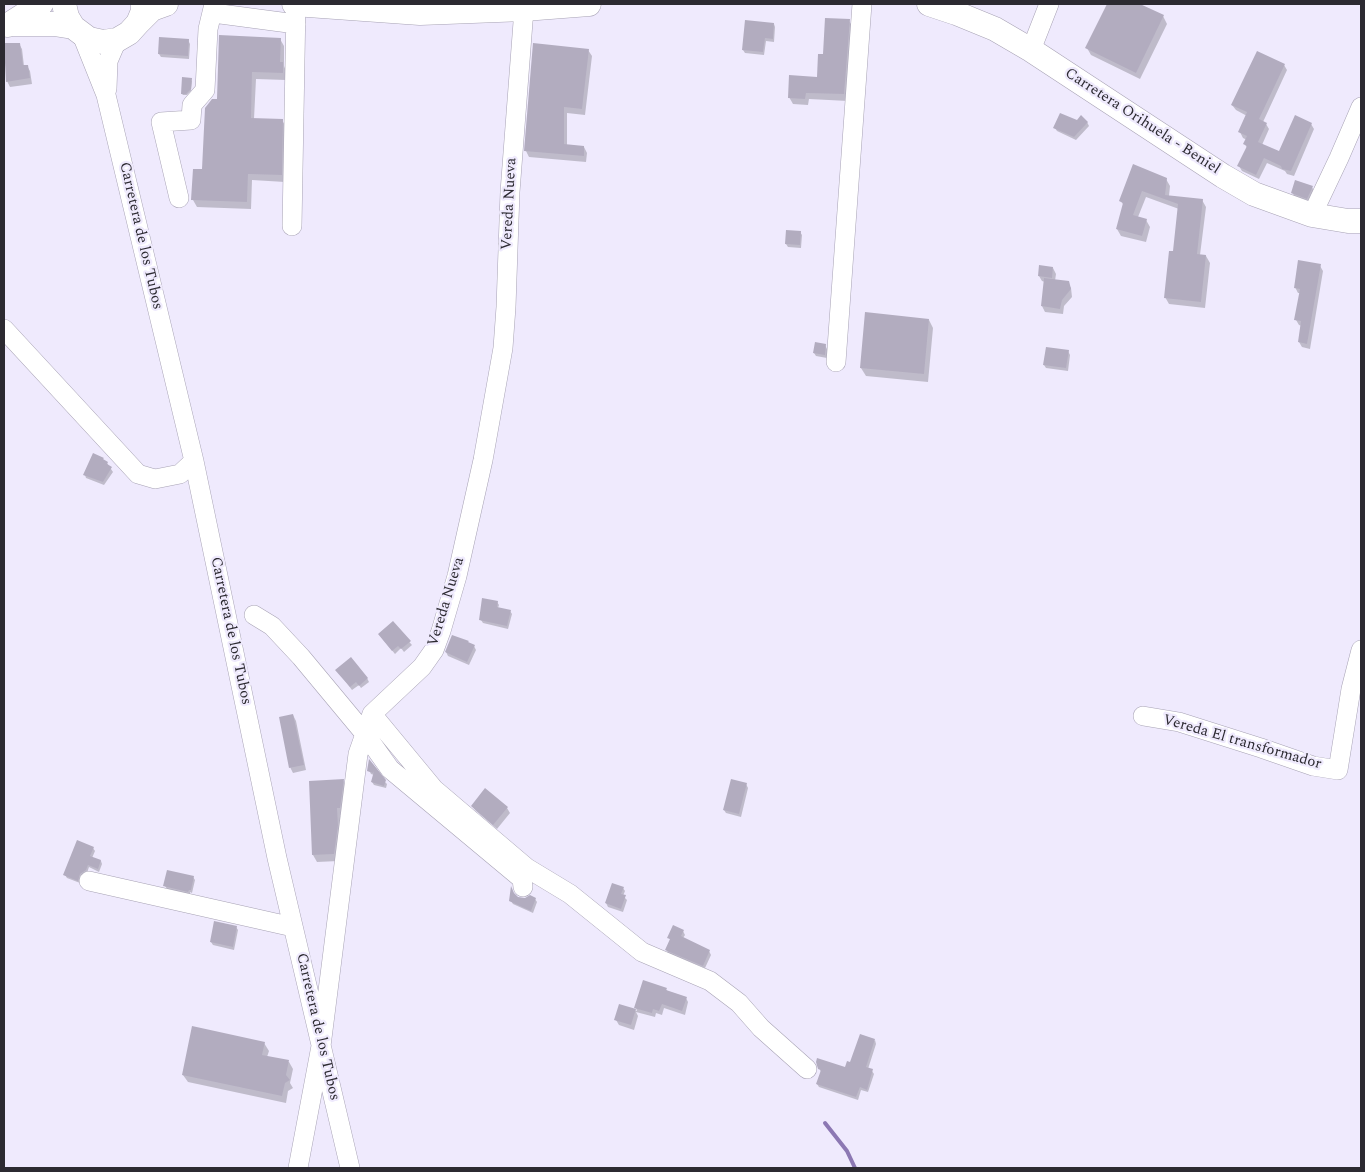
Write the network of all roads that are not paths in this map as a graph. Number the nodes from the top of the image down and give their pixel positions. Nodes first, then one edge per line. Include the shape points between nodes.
1 (41, 4) edge
2 (64, 4) edge
3 (166, 4) edge
4 (589, 4) edge
5 (862, 4) edge
6 (929, 4) edge
7 (1049, 4) edge
8 (214, 8) edge
9 (524, 9) junction
10 (295, 10) edge
11 (141, 13) edge
12 (6, 25) edge
13 (78, 31) junction
14 (117, 40) junction
15 (1031, 50) junction
16 (106, 95) junction
17 (1361, 107) edge
18 (179, 198) dead end
19 (1312, 216) junction
20 (1361, 221) edge
21 (292, 226) dead end
22 (4, 329) edge
23 (836, 362) dead end
24 (194, 461) junction
25 (254, 615) dead end
26 (1361, 650) edge
27 (372, 714) junction
28 (1143, 716) dead end
29 (365, 734) junction
30 (89, 881) dead end
31 (523, 887) dead end
32 (293, 927) junction
33 (321, 1046) junction
34 (807, 1070) dead end
35 (298, 1168) edge
36 (350, 1168) edge

1 - 12 main road
2 - 13 main road via 67,16
3 - 11 main road
4 - 9 main road
5 - 23 street
6 - 15 main road, Carretera Orihuela - Beniel via 956,12
7 - 15 street
8 - 10 street
8 - 18 street via 208,29 205,90 192,105 191,120 161,122
9 - 10 main road via 420,13
9 - 27 street, Vereda Nueva via 510,192 503,348 483,460 457,576 434,650 422,667
10 - 21 street
11 - 14 main road via 129,33
12 - 13 main road via 54,24
13 - 14 main road via 102,42
13 - 16 street, Carretera de los Tubos
14 - 16 street, Carretera de los Tubos via 108,62
15 - 19 main road, Carretera Orihuela - Beniel via 1254,194
16 - 24 street, Carretera de los Tubos
17 - 19 street
19 - 20 main road, Carretera Orihuela - Beniel
22 - 24 street via 138,474 155,479 180,474
24 - 32 street, Carretera de los Tubos
25 - 29 street via 278,632
26 - 28 street, Vereda El transformador via 1350,689 1338,770 1314,766 1179,722
27 - 29 street, Vereda Nueva
27 - 34 street via 434,788 527,868 570,894 642,952 710,981 739,1003
29 - 31 street via 390,768 522,879
29 - 33 street, Vereda Nueva via 354,777
30 - 32 street
32 - 33 street, Carretera de los Tubos
33 - 35 street, Vereda Nueva
33 - 36 street, Carretera de los Tubos

